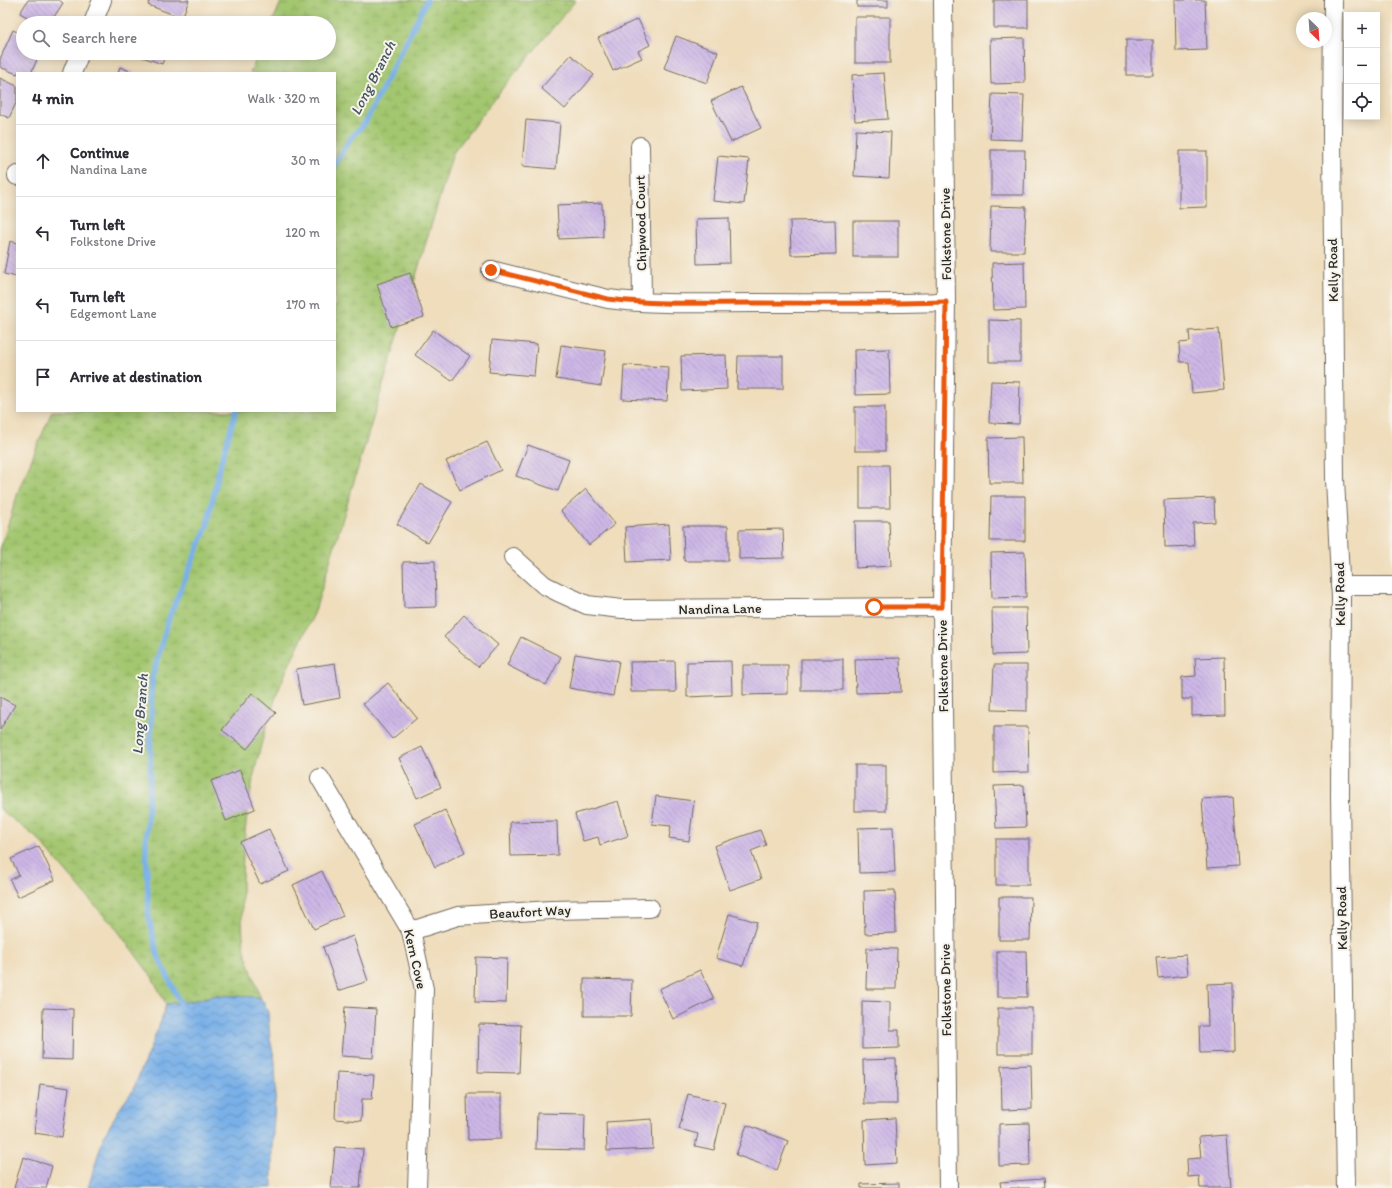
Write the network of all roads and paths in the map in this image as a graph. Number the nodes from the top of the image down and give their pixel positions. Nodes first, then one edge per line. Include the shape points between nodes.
1 (102, 0) edge
2 (943, 0) edge
3 (1334, 0) edge
4 (96, 16) edge
5 (77, 60) edge
6 (72, 72) edge
7 (640, 146) dead end
8 (491, 270) dead end
9 (642, 301) junction
10 (946, 302) junction
11 (513, 557) dead end
12 (1340, 586) junction
13 (1392, 586) edge
14 (942, 607) junction
15 (320, 778) dead end
16 (650, 908) dead end
17 (411, 931) junction
18 (417, 1188) edge
19 (948, 1188) edge
20 (1346, 1188) edge

1 - 4 street
2 - 10 street, Folkstone Drive
3 - 12 street, Kelly Road via 1332,134 1335,448
5 - 6 street
7 - 9 street, Chipwood Court
8 - 9 street via 608,299
9 - 10 street via 886,304
10 - 14 street, Folkstone Drive
11 - 14 street, Nandina Lane via 544,584 587,605 604,608 622,610
12 - 13 street
12 - 20 street, Kelly Road via 1340,797
14 - 19 street, Folkstone Drive
15 - 17 street, Kern Cove
16 - 17 street, Beaufort Way via 551,910 458,916
17 - 18 street, Kern Cove via 424,989

